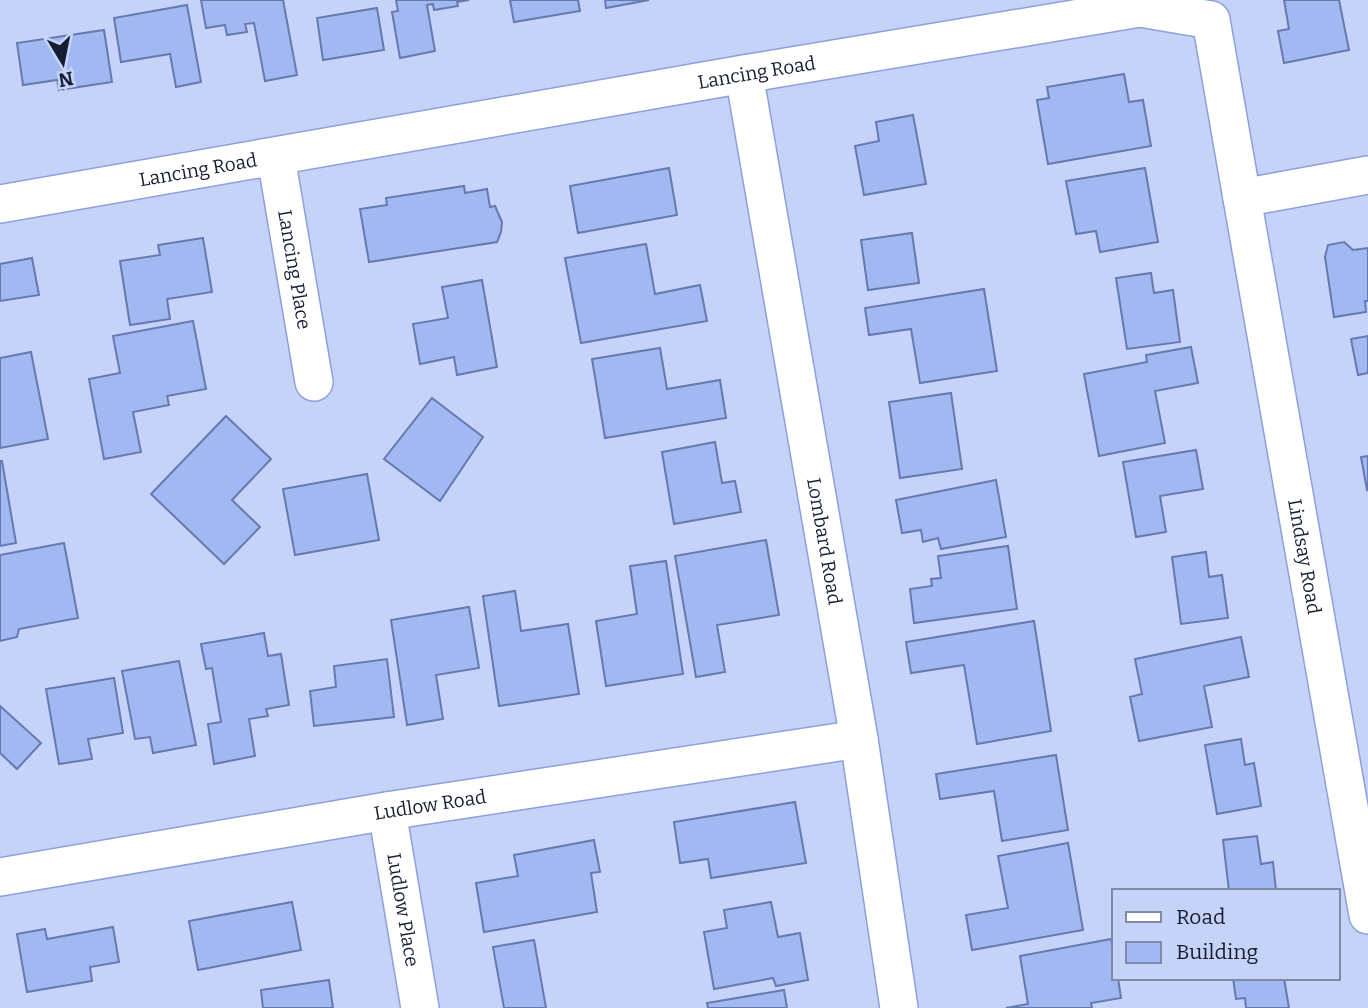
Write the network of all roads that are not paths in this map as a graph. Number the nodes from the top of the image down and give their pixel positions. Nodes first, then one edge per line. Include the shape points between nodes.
1 (1209, 10) edge
2 (744, 74) junction
3 (276, 157) junction
4 (1368, 175) edge
5 (1242, 198) junction
6 (0, 204) edge
7 (314, 382) dead end
8 (859, 739) junction
9 (387, 811) junction
10 (0, 877) edge
11 (1368, 915) edge
12 (420, 1008) edge
13 (899, 1008) edge

1 - 2 street, Lancing Road via 1140,8
1 - 5 street, Lancing Road
2 - 3 street, Lancing Road
2 - 8 street, Lombard Road
3 - 6 street, Lancing Road
3 - 7 street, Lancing Place
4 - 5 street
5 - 11 street, Lindsay Road
8 - 9 street, Ludlow Road
8 - 13 street, Lombard Road
9 - 10 street, Ludlow Road
9 - 12 street, Ludlow Place

